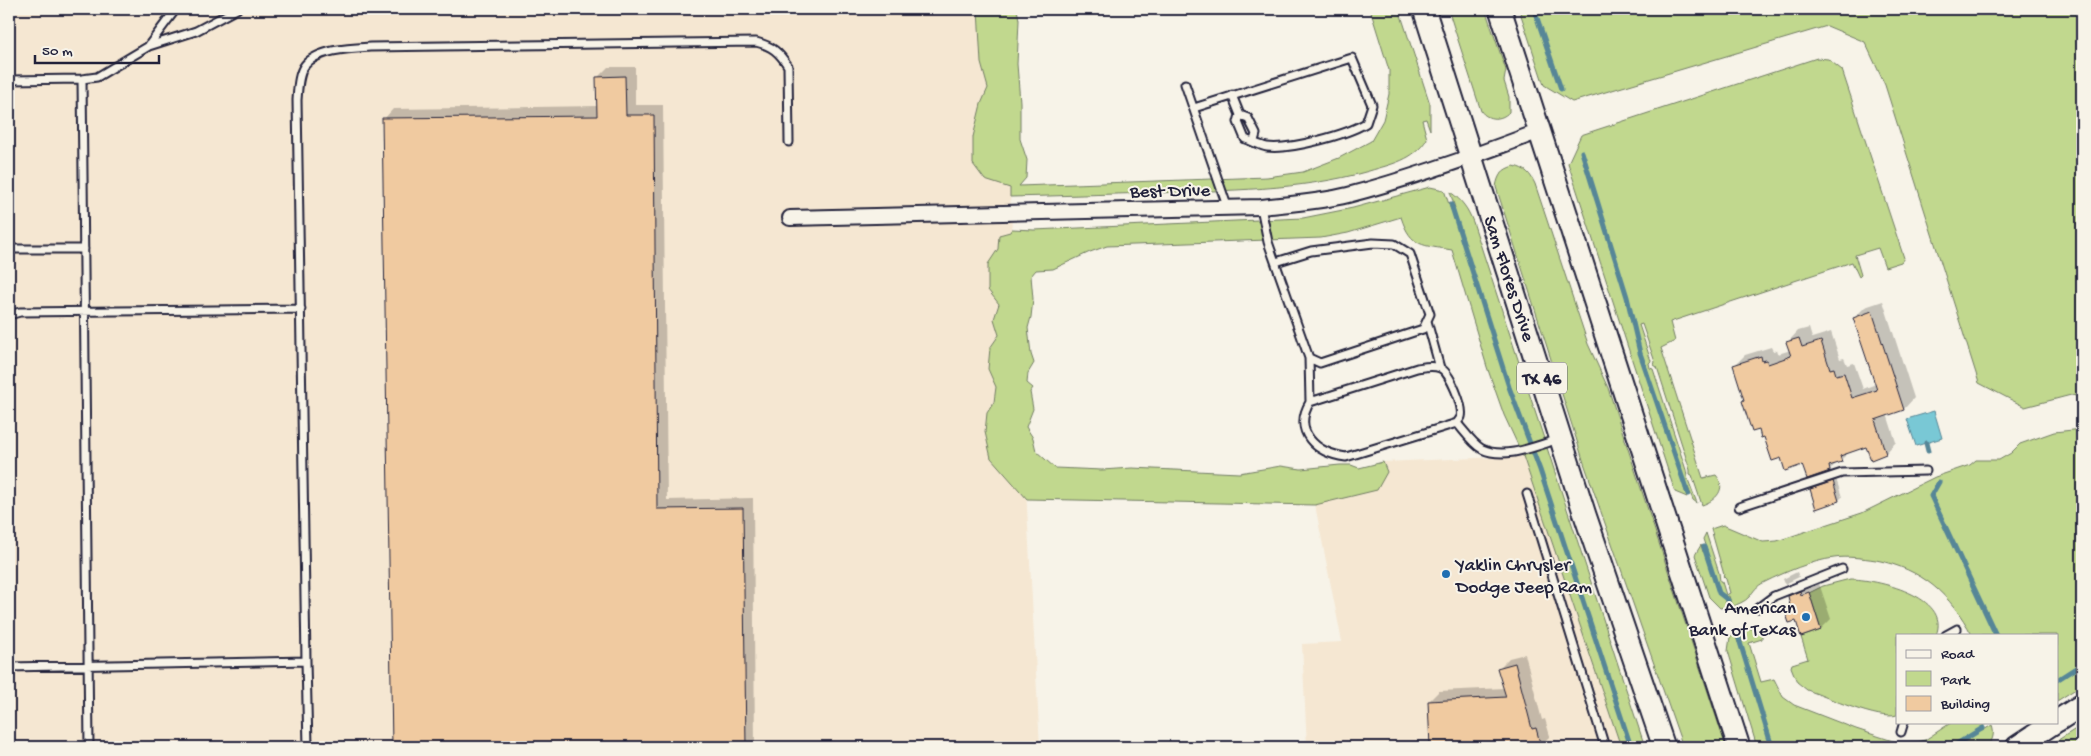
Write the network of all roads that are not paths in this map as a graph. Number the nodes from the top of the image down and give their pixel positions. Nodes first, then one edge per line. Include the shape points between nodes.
1 (176, 9) edge
2 (237, 9) edge
3 (1424, 9) edge
4 (1500, 9) edge
5 (149, 46) junction
6 (82, 79) junction
7 (9, 80) edge
8 (1185, 84) dead end
9 (1232, 95) junction
10 (1194, 108) junction
11 (1240, 115) junction
12 (1540, 132) junction
13 (1254, 141) junction
14 (789, 142) dead end
15 (1472, 157) junction
16 (1227, 206) junction
17 (1261, 207) junction
18 (790, 218) dead end
19 (9, 249) edge
20 (84, 249) junction
21 (1276, 262) junction
22 (301, 308) junction
23 (84, 311) junction
24 (9, 315) edge
25 (1427, 320) junction
26 (1309, 358) junction
27 (1440, 368) junction
28 (1310, 402) junction
29 (1457, 424) junction
30 (1562, 438) junction
31 (1926, 471) dead end
32 (1527, 494) dead end
33 (1739, 507) dead end
34 (1842, 569) dead end
35 (1758, 608) dead end
36 (1957, 629) dead end
37 (1948, 634) edge
38 (306, 661) junction
39 (88, 666) junction
40 (9, 667) edge
41 (2082, 705) edge
42 (2058, 721) edge
43 (1903, 724) edge
44 (2053, 724) edge
45 (1901, 732) dead end
46 (89, 747) edge
47 (308, 747) edge
48 (1605, 747) edge
49 (1664, 747) edge
50 (1739, 747) edge
51 (2017, 747) edge

1 - 5 lane
2 - 5 lane via 196,31
3 - 15 main road, Sam Flores Drive / TX 46
4 - 12 main road
5 - 6 lane via 97,78
6 - 7 lane
6 - 20 lane
8 - 10 lane
9 - 10 lane
9 - 11 lane
9 - 13 lane via 1352,58 1372,105 1366,123 1307,144 1266,147
10 - 16 lane
11 - 13 lane via 1248,118 1256,134
11 - 13 lane via 1238,122 1245,139
12 - 15 street, Best Drive
12 - 50 main road
14 - 22 lane via 788,66 770,46 756,42 337,49 306,64 299,80
15 - 17 street, Best Drive via 1346,196
15 - 30 main road, Sam Flores Drive / TX 46
16 - 17 street, Best Drive
16 - 18 street, Best Drive
17 - 21 lane
19 - 20 lane
20 - 23 lane
21 - 25 lane via 1311,251 1373,243 1394,244 1410,254 1430,314
21 - 26 lane
22 - 23 lane
22 - 38 lane
23 - 24 lane
23 - 39 lane
25 - 26 lane via 1423,329 1320,363
25 - 27 lane
26 - 28 lane
27 - 28 lane via 1417,368
27 - 29 lane via 1447,373 1457,396 1461,416
28 - 29 lane via 1304,420 1308,438 1316,448 1332,456 1346,457
29 - 30 lane via 1481,449 1497,453 1515,452
30 - 49 main road, Sam Flores Drive / TX 46
31 - 33 lane via 1842,473
32 - 48 lane
34 - 35 lane via 1774,596
36 - 37 lane
38 - 39 lane
38 - 47 lane
39 - 40 lane
39 - 46 lane
41 - 42 main road
43 - 45 lane
44 - 51 main road

